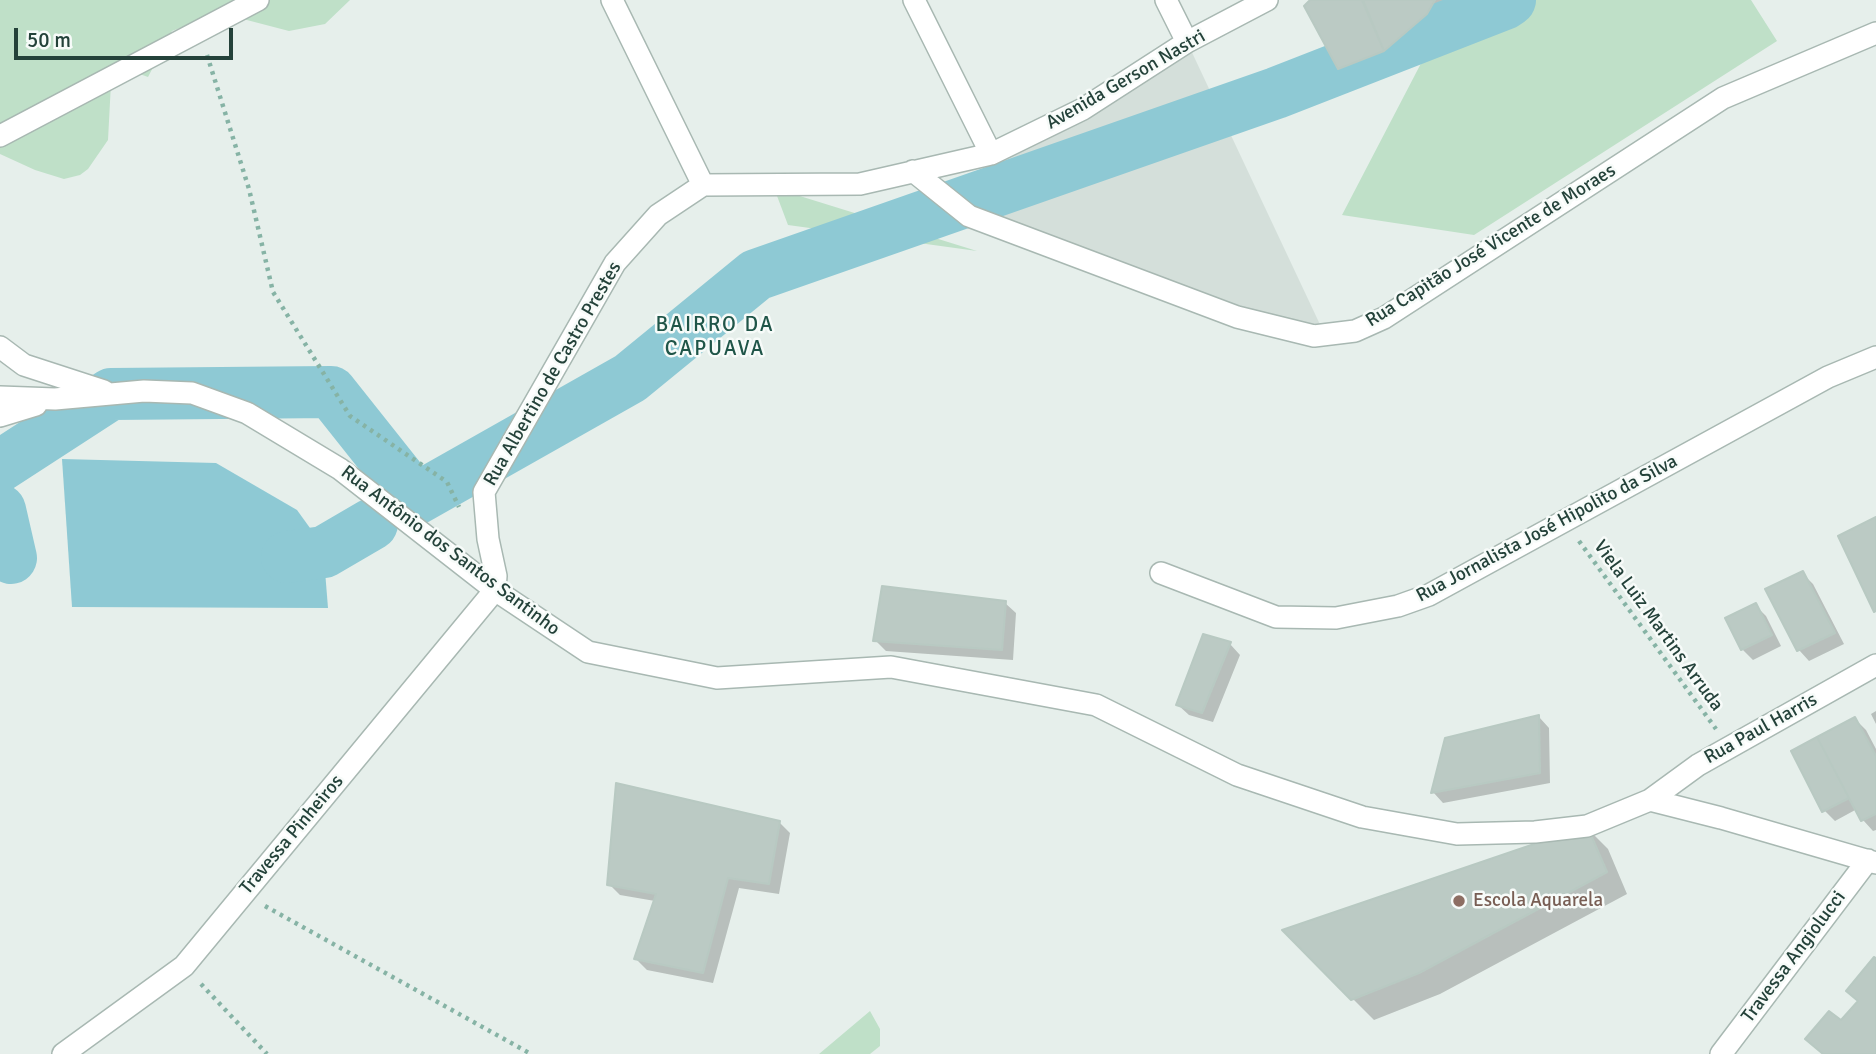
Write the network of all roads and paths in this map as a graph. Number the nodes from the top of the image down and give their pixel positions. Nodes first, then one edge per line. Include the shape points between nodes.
1 (258, 0) edge
2 (612, 0) edge
3 (914, 0) edge
4 (1166, 0) edge
5 (1268, 0) edge
6 (200, 31) junction
7 (1876, 33) edge
8 (1187, 42) junction
9 (0, 136) edge
10 (991, 155) junction
11 (913, 171) junction
12 (703, 185) junction
13 (0, 347) edge
14 (1876, 357) edge
15 (111, 394) junction
16 (0, 397) edge
17 (55, 399) junction
18 (0, 416) edge
19 (463, 518) dead end
20 (1564, 521) junction
21 (1161, 573) dead end
22 (495, 590) junction
23 (1876, 665) edge
24 (1729, 747) junction
25 (1650, 800) junction
26 (1872, 862) edge
27 (243, 894) junction
28 (184, 966) junction
29 (63, 1054) edge
30 (267, 1054) edge
31 (531, 1054) edge
32 (1721, 1054) edge

1 - 6 street
2 - 12 street
3 - 10 street
4 - 8 street
5 - 8 street, Avenida Gerson Nastri
6 - 9 street
6 - 19 path via 249,189 273,292 350,416 447,482
7 - 11 street, Rua Capitão José Vicente de Moraes via 1723,98 1384,318 1355,331 1314,336 1237,317 969,216
8 - 10 street, Avenida Gerson Nastri via 1083,108
10 - 11 street, Avenida Gerson Nastri
11 - 12 street, Avenida Gerson Nastri via 860,184
12 - 22 street, Rua Albertino de Castro Prestes via 658,215 615,263 484,492
13 - 15 street via 24,365
14 - 20 street, Rua Jornalista José Hipolito da Silva via 1828,377
15 - 17 street, Rua Antônio dos Santos Santinho
15 - 22 street, Rua Antônio dos Santos Santinho via 192,393 247,413 340,469
16 - 17 street, Rua Antônio dos Santos Santinho
17 - 18 street
20 - 21 street, Rua Jornalista José Hipolito da Silva via 1429,595 1336,618 1276,617
20 - 24 path, Viela Luiz Martins Arruda
22 - 25 street, Rua Antônio dos Santos Santinho via 588,652 717,678 891,667 1096,705 1237,775 1362,817 1443,832 1535,832 1587,825
22 - 27 street, Travessa Pinheiros
23 - 24 street, Rua Paul Harris
24 - 25 street, Rua Paul Harris
25 - 26 street
26 - 32 street, Travessa Angiolucci
27 - 28 street, Travessa Pinheiros
27 - 31 path
28 - 29 street, Travessa Pinheiros
28 - 30 path

